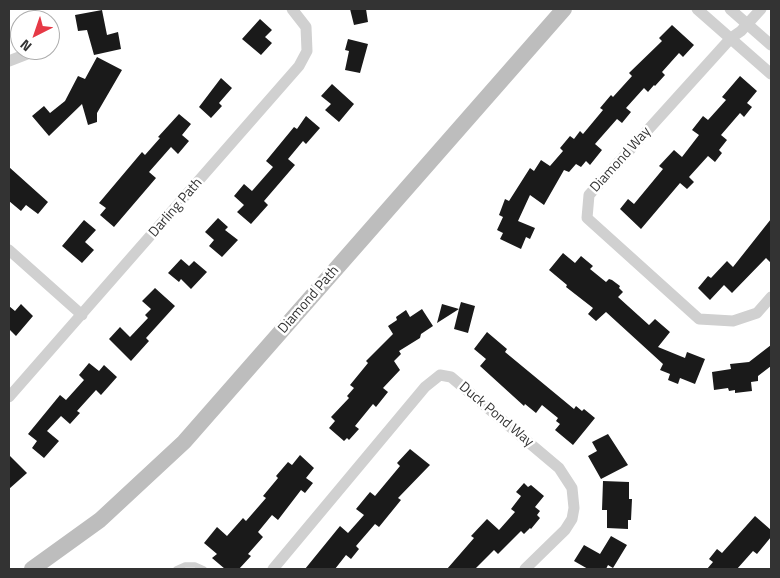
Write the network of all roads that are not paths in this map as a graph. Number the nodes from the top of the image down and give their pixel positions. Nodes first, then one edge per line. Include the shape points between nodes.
1 (292, 9) edge
2 (564, 9) edge
3 (697, 9) edge
4 (730, 9) edge
5 (761, 9) edge
6 (747, 24) junction
7 (731, 38) junction
8 (771, 45) edge
9 (771, 74) edge
10 (9, 250) edge
11 (771, 297) edge
12 (82, 315) junction
13 (9, 397) edge
14 (32, 569) edge
15 (176, 569) edge
16 (204, 569) edge
17 (273, 569) edge
18 (526, 569) edge

1 - 12 street, Darling Path via 306,27 307,51 299,66
2 - 14 street, Diamond Path via 184,442 100,520
3 - 7 street
4 - 6 street
5 - 6 street
6 - 7 street
6 - 8 street
7 - 9 street
7 - 11 street, Diamond Way via 589,195 587,218 699,319 733,322 758,313
10 - 12 street
12 - 13 street, Darling Path
15 - 16 lane via 195,565
17 - 18 street, Duck Pond Way via 425,387 440,376 451,376 559,468 572,488 572,519

